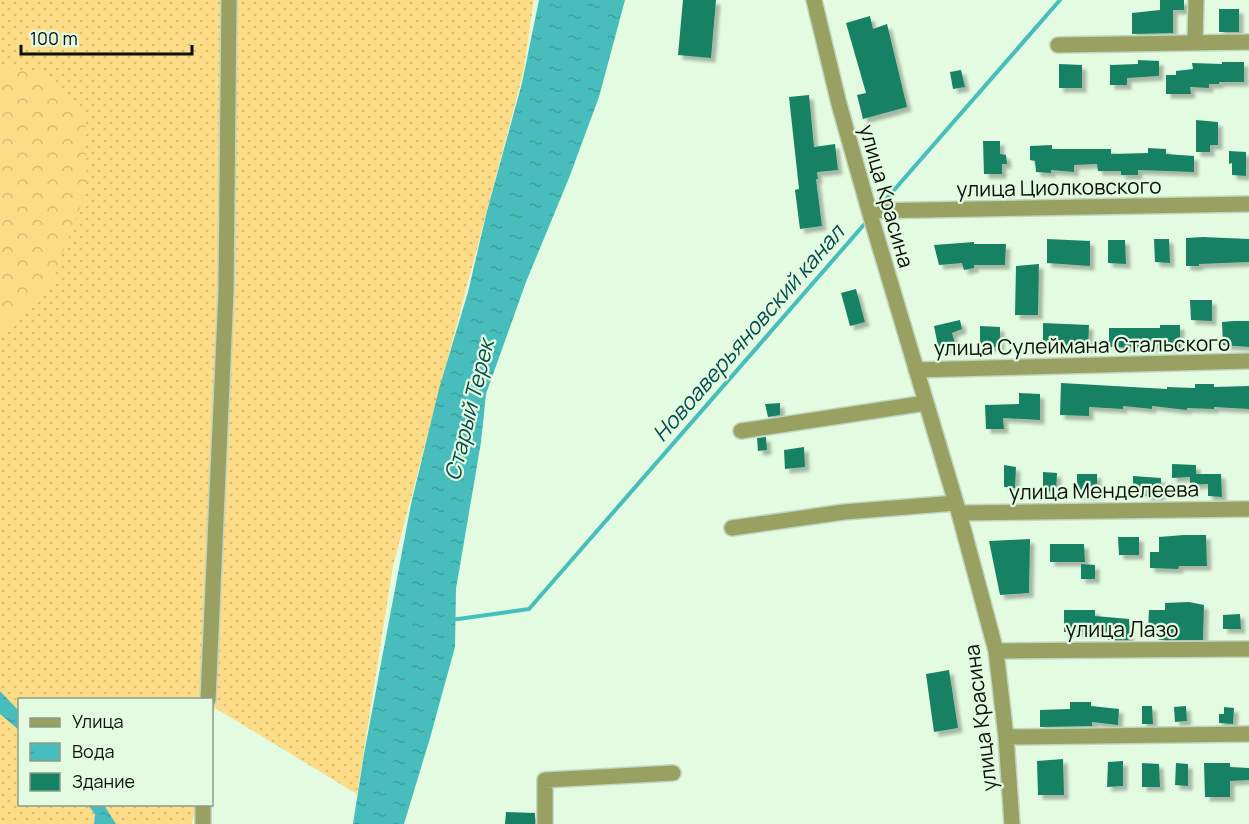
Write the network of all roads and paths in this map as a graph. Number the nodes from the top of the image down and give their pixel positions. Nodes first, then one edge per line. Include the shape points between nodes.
1 (229, 0) edge
2 (814, 0) edge
3 (1196, 0) edge
4 (1249, 42) edge
5 (1195, 43) junction
6 (1058, 45) dead end
7 (1249, 204) edge
8 (869, 211) junction
9 (1249, 362) edge
10 (916, 370) junction
11 (926, 403) junction
12 (741, 431) dead end
13 (957, 508) junction
14 (1249, 509) edge
15 (732, 528) dead end
16 (1249, 649) edge
17 (996, 651) junction
18 (208, 698) edge
19 (1249, 734) edge
20 (1006, 737) junction
21 (673, 772) dead end
22 (203, 806) edge
23 (202, 824) edge
24 (545, 824) edge
25 (1012, 824) edge

1 - 18 street via 226,292
2 - 8 street, улица Красина
3 - 5 street
4 - 5 street
5 - 6 street
7 - 8 street, улица Циолковского
8 - 10 street, улица Красина
9 - 10 street, улица Сулеймана Стальского
10 - 11 street, улица Красина
11 - 12 street
11 - 13 street, улица Красина
13 - 14 street, улица Менделеева
13 - 15 street via 844,512
13 - 17 street, улица Красина
16 - 17 street, улица Лазо
17 - 20 street, улица Красина
19 - 20 street
20 - 25 street, улица Красина
21 - 24 street via 545,780
22 - 23 street

